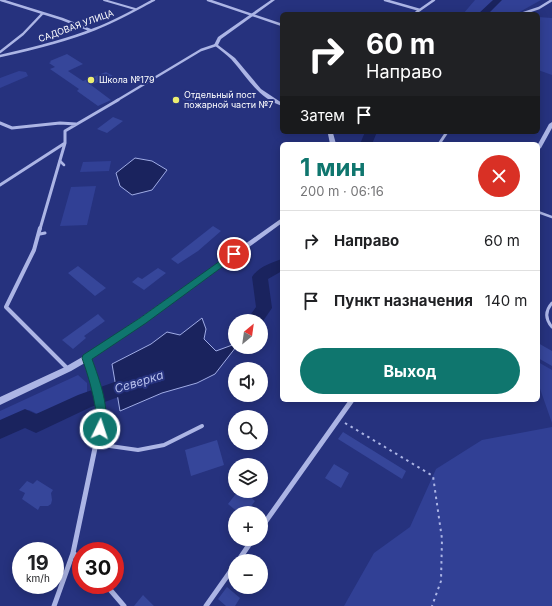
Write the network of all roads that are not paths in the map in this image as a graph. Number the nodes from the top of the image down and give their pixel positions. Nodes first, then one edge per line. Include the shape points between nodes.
1 (1, 0) edge
2 (104, 0) edge
3 (154, 0) edge
4 (208, 0) edge
5 (273, 0) edge
6 (385, 0) edge
7 (434, 0) edge
8 (552, 0) edge
9 (135, 9) junction
10 (420, 10) junction
11 (417, 12) edge
12 (527, 12) edge
13 (42, 14) junction
14 (252, 15) junction
15 (280, 24) edge
16 (90, 30) junction
17 (216, 44) junction
18 (0, 52) edge
19 (0, 56) edge
20 (280, 104) edge
21 (0, 123) edge
22 (76, 124) junction
23 (552, 124) edge
24 (65, 143) junction
25 (540, 145) edge
26 (60, 161) junction
27 (64, 165) dead end
28 (0, 185) edge
29 (540, 213) edge
30 (552, 217) edge
31 (280, 221) edge
32 (552, 303) edge
33 (552, 327) edge
34 (87, 358) junction
35 (68, 369) junction
36 (0, 401) edge
37 (351, 402) edge
38 (202, 426) dead end
39 (96, 444) junction
40 (268, 518) edge
41 (75, 542) edge
42 (72, 556) edge
43 (228, 575) edge
44 (114, 594) edge
45 (54, 606) edge
46 (124, 606) edge
47 (206, 606) edge

1 - 13 street
2 - 9 lane
3 - 9 street, САДОВАЯ УЛИЦА
4 - 14 street
5 - 14 street
6 - 10 street
7 - 10 street
8 - 12 street
9 - 16 street, САДОВАЯ УЛИЦА
10 - 11 street
13 - 16 street
13 - 18 street via 23,34
14 - 15 street
14 - 17 street via 219,38
16 - 19 street, САДОВАЯ УЛИЦА via 41,47
17 - 20 street via 226,50 257,88
17 - 22 street via 201,50
21 - 22 street via 12,128
22 - 24 street via 65,131
23 - 25 street
24 - 26 street
24 - 28 street
26 - 27 lane
26 - 35 street via 42,233 6,307
29 - 30 lane
31 - 34 street
32 - 33 lane via 545,314
34 - 35 street
34 - 39 street via 102,413
35 - 36 street
37 - 40 street
38 - 39 lane via 164,445 138,450
39 - 41 street
42 - 45 street
43 - 47 street
44 - 46 street

